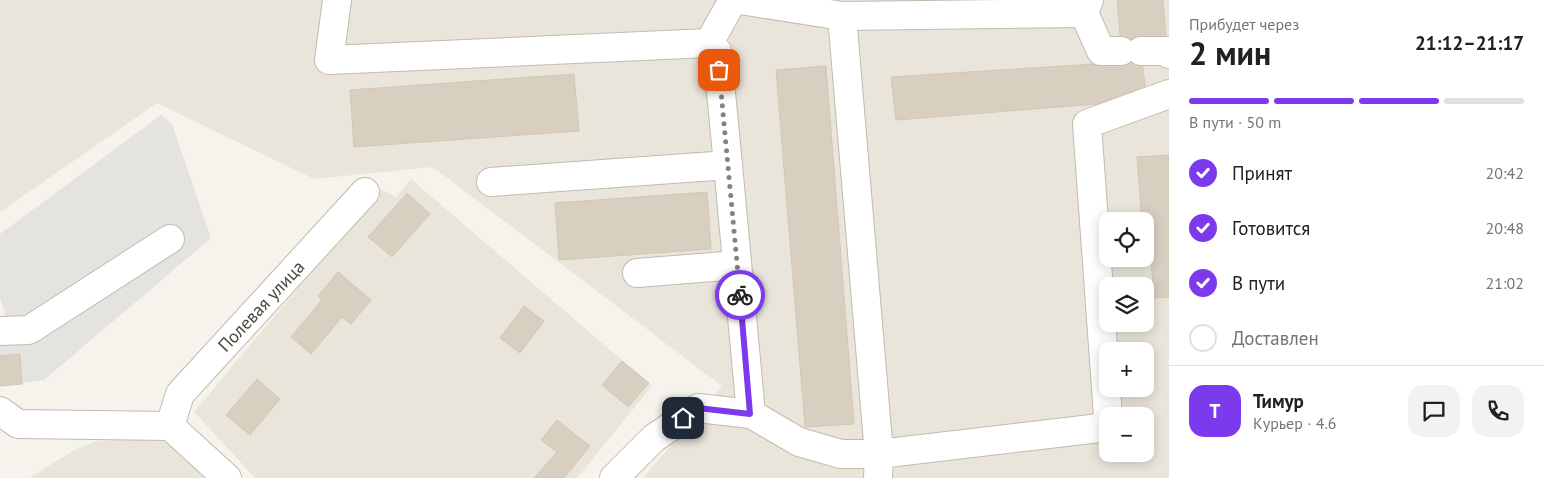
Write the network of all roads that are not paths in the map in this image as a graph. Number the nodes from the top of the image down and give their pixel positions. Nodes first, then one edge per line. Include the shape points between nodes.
1 (337, 0) edge
2 (733, 0) edge
3 (740, 0) edge
4 (1086, 6) edge
5 (842, 16) junction
6 (709, 43) junction
7 (1169, 54) edge
8 (1169, 94) edge
9 (728, 165) junction
10 (490, 182) dead end
11 (365, 192) dead end
12 (170, 240) dead end
13 (737, 265) junction
14 (637, 273) dead end
15 (0, 331) edge
16 (1107, 407) edge
17 (0, 411) edge
18 (750, 414) junction
19 (170, 426) junction
20 (1099, 429) edge
21 (879, 466) edge
22 (227, 478) edge
23 (614, 478) edge

1 - 6 street via 329,60
2 - 6 street
3 - 5 street
4 - 5 street
4 - 7 street via 1101,51 1169,51
5 - 21 street
6 - 9 street via 717,52
8 - 16 street via 1087,124
9 - 10 street
9 - 13 street
11 - 19 street, Полевая улица via 180,394
12 - 15 street via 29,330
13 - 14 street
13 - 18 street
17 - 19 street via 18,424
18 - 21 street via 800,442
18 - 23 street via 698,408 654,438
19 - 22 street
20 - 21 street

